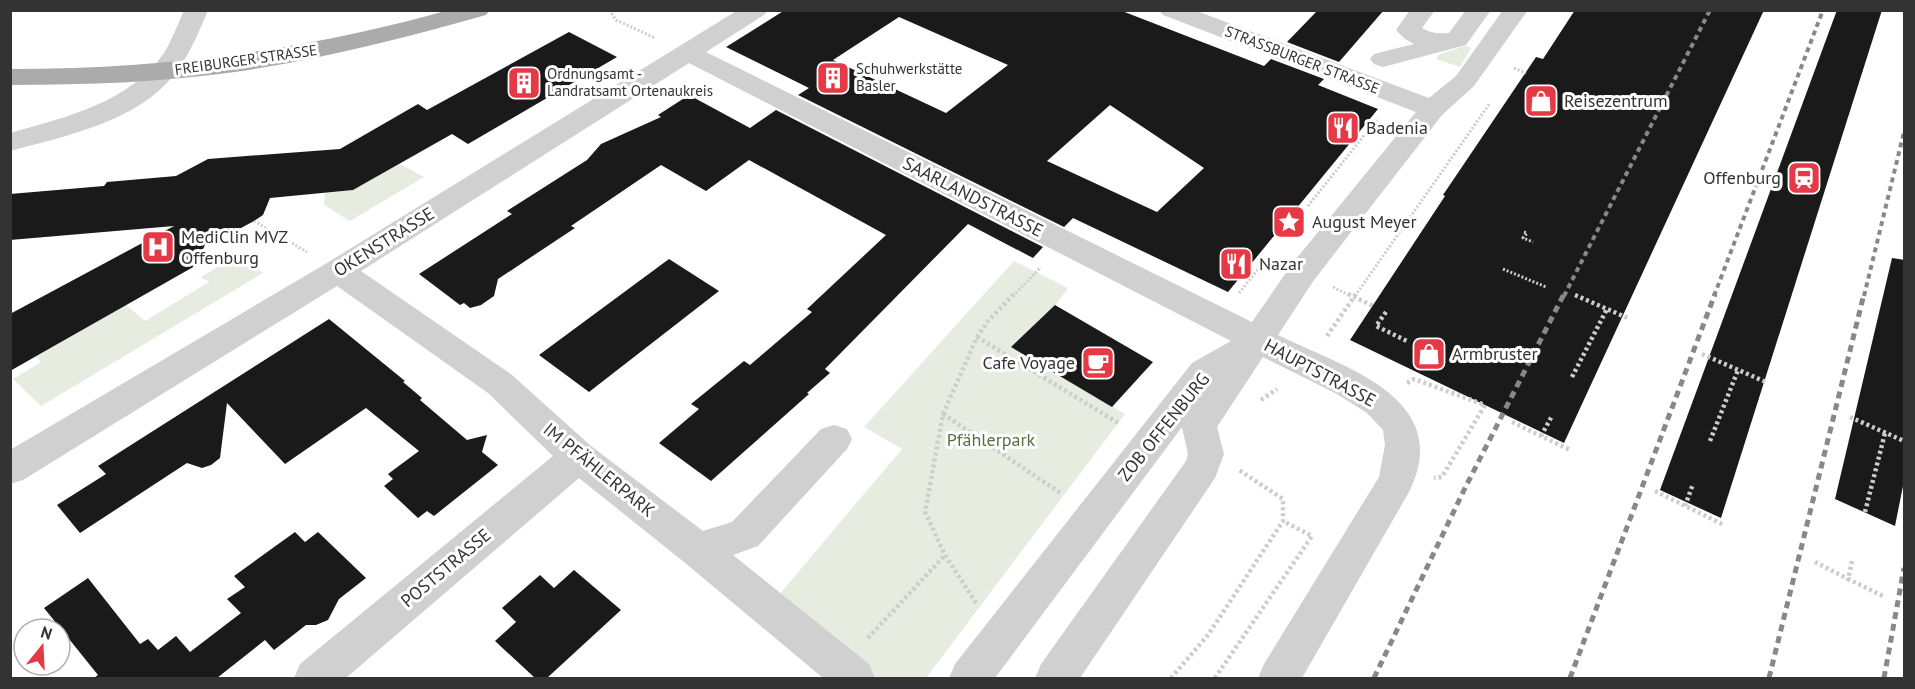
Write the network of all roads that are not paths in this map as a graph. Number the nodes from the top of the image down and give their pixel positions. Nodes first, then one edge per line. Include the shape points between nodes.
1 (196, 10) edge
2 (478, 10) edge
3 (756, 10) edge
4 (1171, 10) edge
5 (1479, 10) edge
6 (1516, 10) edge
7 (1415, 20) edge
8 (1457, 40) junction
9 (688, 53) junction
10 (1383, 59) junction
11 (162, 72) junction
12 (10, 77) edge
13 (1361, 82) junction
14 (1433, 109) junction
15 (10, 142) edge
16 (338, 271) junction
17 (1258, 340) junction
18 (834, 439) dead end
19 (578, 457) junction
20 (10, 469) edge
21 (698, 550) junction
22 (847, 673) edge
23 (315, 678) edge
24 (970, 678) edge
25 (1056, 678) edge
26 (1279, 678) edge

1 - 11 street via 176,53
2 - 11 main road, FREIBURGER STRASSE via 401,33 293,55
3 - 9 street, OKENSTRASSE
4 - 13 street, STRASSBURGER STRASSE
5 - 8 street
6 - 14 street, HAUPTSTRASSE via 1465,81
7 - 8 street via 1416,37
7 - 10 street
8 - 10 street
9 - 16 street, OKENSTRASSE
9 - 17 street, SAARLANDSTRASSE
10 - 13 street
11 - 12 main road, FREIBURGER STRASSE
11 - 15 street via 138,93 105,113
13 - 14 street, STRASSBURGER STRASSE
14 - 17 street, HAUPTSTRASSE via 1303,273
16 - 19 street, IM PFÄHLERPARK via 500,384
16 - 20 street, OKENSTRASSE
17 - 24 street, ZOB OFFENBURG via 1204,372
17 - 25 street, ZOB OFFENBURG via 1199,425 1206,454 1203,467
17 - 26 street, HAUPTSTRASSE via 1374,400 1388,410 1403,438 1396,481
18 - 21 street via 745,534
19 - 21 street, IM PFÄHLERPARK
19 - 23 street, POSTSTRASSE
21 - 22 street, IM PFÄHLERPARK

